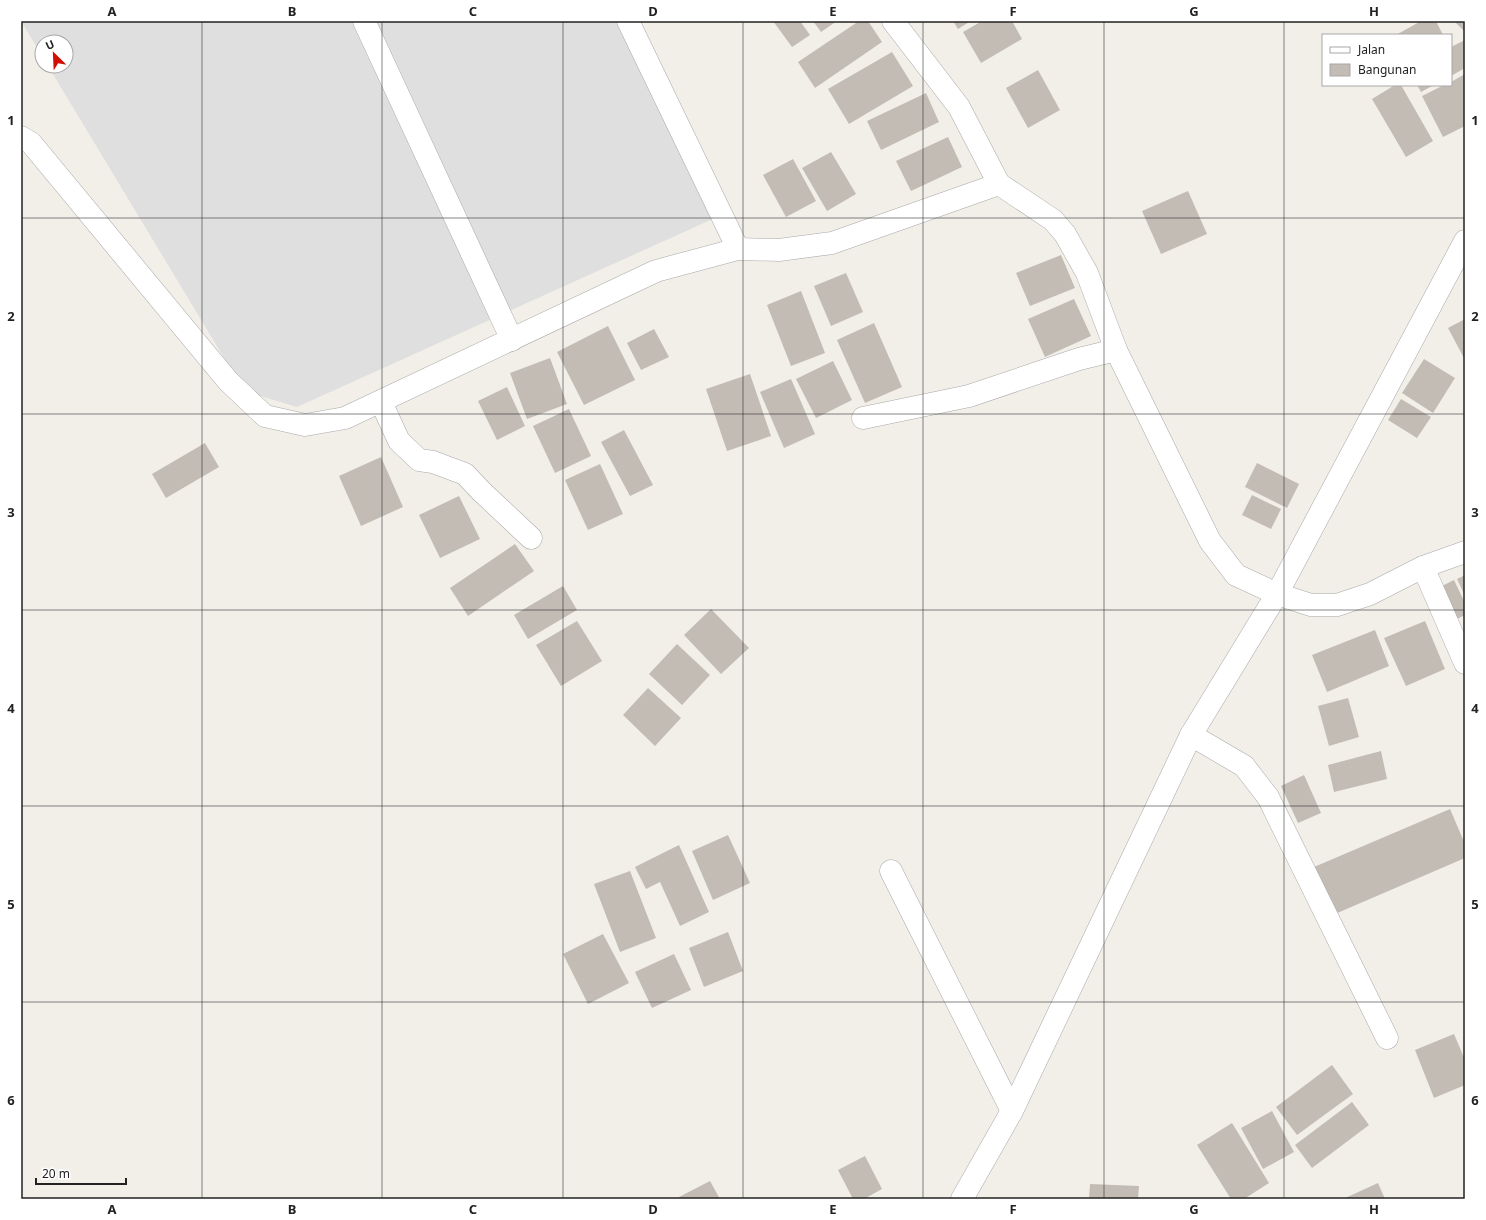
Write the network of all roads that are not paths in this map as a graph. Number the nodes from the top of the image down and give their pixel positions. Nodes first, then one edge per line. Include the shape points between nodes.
1 (364, 21) edge
2 (628, 21) edge
3 (894, 21) edge
4 (21, 137) edge
5 (999, 184) junction
6 (1465, 241) edge
7 (738, 249) junction
8 (512, 340) junction
9 (1116, 350) junction
10 (381, 402) junction
11 (863, 418) dead end
12 (531, 538) dead end
13 (1465, 552) edge
14 (1422, 567) junction
15 (1277, 594) junction
16 (1465, 663) edge
17 (1191, 734) junction
18 (890, 870) dead end
19 (1387, 1038) dead end
20 (1012, 1111) junction
21 (962, 1199) edge

1 - 8 street
2 - 7 street
3 - 5 street via 959,107
4 - 10 street via 31,143 228,381 265,416 305,425 345,418
5 - 7 street via 832,243 779,250
5 - 9 street via 1053,220 1066,234 1087,273
6 - 15 street
7 - 8 street via 656,271
8 - 10 street
9 - 11 street via 1079,359 969,396
9 - 15 street via 1210,541 1236,575
10 - 12 street via 399,441 419,460 433,462 465,474
13 - 14 street
14 - 15 street via 1370,594 1337,605 1311,605
14 - 16 street
15 - 17 street
17 - 19 street via 1244,766 1268,797
17 - 20 street
18 - 20 street
20 - 21 street

